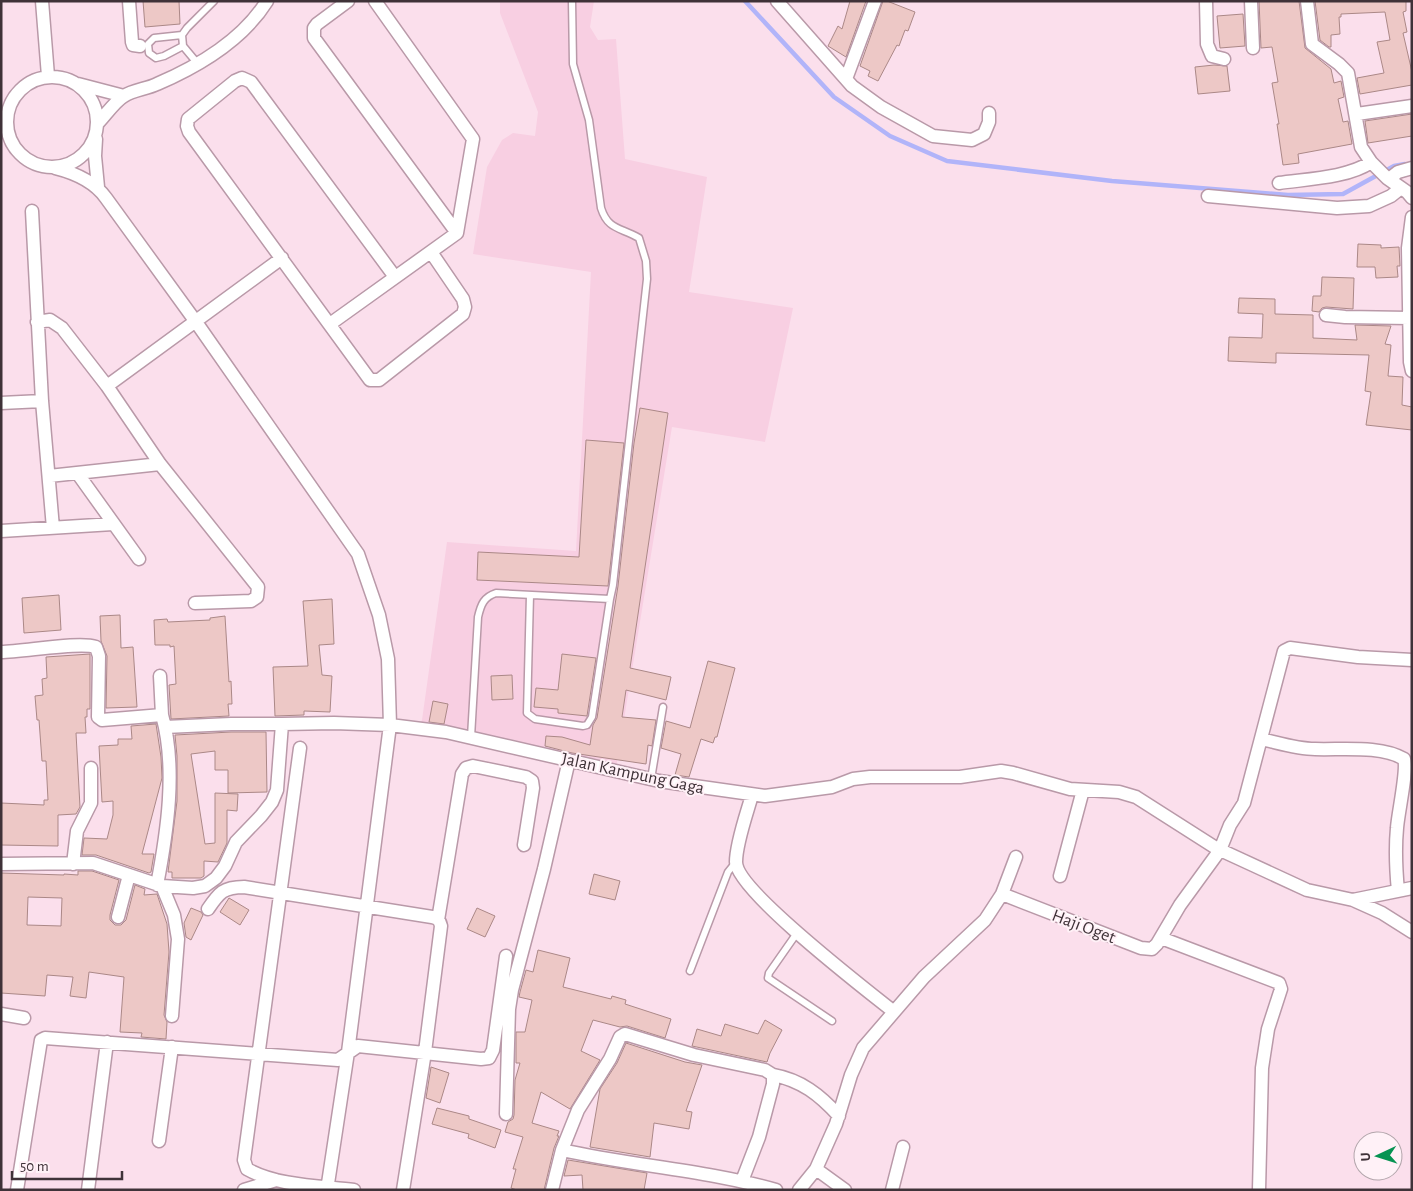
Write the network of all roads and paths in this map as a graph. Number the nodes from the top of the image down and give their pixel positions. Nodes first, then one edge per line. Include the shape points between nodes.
1 (42, 1) edge
2 (129, 1) edge
3 (214, 1) edge
4 (267, 1) edge
5 (348, 1) edge
6 (375, 1) edge
7 (572, 1) edge
8 (777, 1) edge
9 (875, 1) edge
10 (1206, 1) edge
11 (1251, 1) edge
12 (1307, 1) edge
13 (182, 35) junction
14 (140, 46) dead end
15 (183, 46) junction
16 (1253, 48) dead end
17 (1224, 59) dead end
18 (198, 64) junction
19 (48, 76) junction
20 (846, 79) junction
21 (76, 83) junction
22 (124, 96) junction
23 (1412, 106) edge
24 (989, 113) dead end
25 (1357, 114) junction
26 (97, 128) junction
27 (1372, 163) junction
28 (55, 168) junction
29 (1412, 168) edge
30 (1388, 178) junction
31 (1279, 183) dead end
32 (98, 187) junction
33 (1401, 188) junction
34 (1208, 196) dead end
35 (1412, 198) edge
36 (32, 211) dead end
37 (1412, 217) edge
38 (457, 232) junction
39 (1410, 248) edge
40 (431, 252) junction
41 (282, 258) junction
42 (395, 277) junction
43 (1326, 314) dead end
44 (1409, 318) junction
45 (37, 322) junction
46 (196, 322) junction
47 (330, 324) junction
48 (1411, 365) edge
49 (107, 386) junction
50 (42, 401) junction
51 (1, 403) edge
52 (160, 464) junction
53 (78, 474) junction
54 (49, 476) junction
55 (113, 524) junction
56 (53, 528) junction
57 (1, 531) edge
58 (139, 559) dead end
59 (530, 595) junction
60 (610, 599) junction
61 (195, 603) dead end
62 (1, 652) edge
63 (1412, 660) edge
64 (160, 676) dead end
65 (664, 707) dead end
66 (164, 721) junction
67 (282, 724) junction
68 (390, 725) junction
69 (471, 737) junction
70 (1261, 739) junction
71 (300, 748) dead end
72 (570, 760) junction
73 (91, 768) dead end
74 (651, 779) junction
75 (1083, 790) junction
76 (752, 795) junction
77 (524, 845) dead end
78 (1220, 850) junction
79 (1016, 857) dead end
80 (736, 862) junction
81 (1, 864) edge
82 (73, 864) junction
83 (128, 875) junction
84 (1060, 876) dead end
85 (160, 886) junction
86 (1412, 888) edge
87 (1398, 891) junction
88 (281, 893) junction
89 (1002, 894) junction
90 (1353, 900) junction
91 (366, 907) junction
92 (208, 909) dead end
93 (118, 917) dead end
94 (438, 920) junction
95 (1412, 932) edge
96 (797, 933) junction
97 (1160, 938) junction
98 (506, 956) dead end
99 (690, 971) dead end
100 (894, 1012) junction
101 (1, 1014) edge
102 (172, 1016) dead end
103 (24, 1018) dead end
104 (832, 1021) dead end
105 (107, 1042) junction
106 (172, 1047) junction
107 (348, 1052) junction
108 (425, 1052) junction
109 (258, 1054) junction
110 (773, 1075) junction
111 (506, 1114) dead end
112 (839, 1116) junction
113 (159, 1141) dead end
114 (903, 1147) dead end
115 (562, 1150) junction
116 (816, 1169) junction
117 (276, 1180) junction
118 (742, 1181) junction
119 (327, 1188) edge
120 (17, 1190) edge
121 (88, 1190) edge
122 (244, 1190) edge
123 (354, 1190) edge
124 (403, 1190) edge
125 (552, 1190) edge
126 (776, 1190) edge
127 (799, 1190) edge
128 (845, 1190) edge
129 (892, 1190) edge
130 (1259, 1190) edge

1 - 19 street
2 - 14 street via 132,42
3 - 13 lane
4 - 18 street via 236,36
5 - 38 street via 317,24 314,38
6 - 38 street via 473,140
7 - 60 lane via 573,64 589,120 601,208 610,225 638,238 646,261 647,279
8 - 20 street
9 - 20 street
10 - 17 street via 1209,51 1212,56
11 - 16 street
12 - 25 street via 1312,44 1348,73
13 - 15 lane
13 - 15 lane via 154,38 148,44 149,53 156,58
15 - 18 lane
18 - 22 street via 154,86
19 - 21 street
19 - 28 street via 31,82 16,94 8,111 7,130 14,148 28,161
20 - 24 street via 881,106 933,136 972,140 984,134
21 - 22 street
21 - 26 street via 90,96
22 - 26 street
23 - 25 street
25 - 27 street via 1362,147
26 - 28 street via 88,150 78,159
26 - 32 street
27 - 30 street
27 - 31 street via 1348,172
28 - 32 street via 73,173
29 - 30 street
30 - 33 street
32 - 46 street
33 - 34 street via 1369,206 1337,208
33 - 35 street
36 - 45 street
37 - 39 street
38 - 40 street
39 - 44 street
40 - 42 street
40 - 47 street via 463,299 464,312 379,380 372,381 367,377
41 - 42 street via 186,126 192,115 242,78 251,82
41 - 46 street
41 - 47 street
42 - 47 street
43 - 44 street
44 - 48 street
45 - 49 street via 50,320 62,328
45 - 50 street
46 - 49 street
46 - 68 street via 358,554 379,615 388,659
49 - 52 street
50 - 51 street
50 - 54 street
52 - 53 street
52 - 61 street via 258,587 257,597 251,601
53 - 54 street
53 - 55 street
54 - 56 street
55 - 56 street
55 - 58 street
56 - 57 street
59 - 60 lane
59 - 60 lane via 527,713 535,719 583,726 591,722
59 - 69 lane via 496,593 480,605
62 - 66 street, Jalan Kampung Gaga via 96,647 99,656 98,717 102,720
63 - 70 street via 1290,648 1284,651
64 - 66 street
65 - 74 lane
66 - 67 street, Jalan Kampung Gaga
66 - 85 street via 170,777
67 - 68 street, Jalan Kampung Gaga
67 - 85 street via 277,790 261,816 236,842 225,866 205,886
68 - 69 street, Jalan Kampung Gaga
68 - 91 street
69 - 72 street, Jalan Kampung Gaga
70 - 78 street via 1244,803
70 - 87 street via 1298,748 1383,752 1404,759 1397,828
71 - 88 street
72 - 74 street, Jalan Kampung Gaga
72 - 111 street via 512,990
73 - 82 street via 91,803 77,831
74 - 76 street, Jalan Kampung Gaga
75 - 76 street, Jalan Kampung Gaga via 1001,771 960,777 870,777 818,790
75 - 78 street, Jalan Kampung Gaga via 1119,792 1136,797
75 - 84 street
76 - 80 street
77 - 94 street via 532,781 473,766 466,768 462,774
78 - 90 street, Jalan Kampung Gaga via 1307,890
78 - 97 street via 1180,904
79 - 89 street
80 - 96 street via 740,874
80 - 99 lane via 728,872
81 - 82 street
82 - 83 street via 93,863
83 - 85 street
83 - 93 street
85 - 102 street via 174,915 178,939
86 - 87 street
87 - 90 street
88 - 91 street
88 - 92 street via 231,887 218,895
88 - 109 street
89 - 97 street, Haji Oget via 1147,950 1155,947
89 - 100 street via 985,920 924,977
90 - 95 street
91 - 94 street
91 - 107 street
94 - 108 street via 442,926
96 - 100 street
96 - 104 lane via 768,978
97 - 130 street via 1281,985 1268,1029 1262,1068
98 - 108 street via 494,1050 489,1058
100 - 112 street via 863,1048
101 - 103 street
105 - 106 street
105 - 120 street via 41,1040
105 - 121 street
106 - 109 street
106 - 113 street
107 - 108 street via 358,1046
107 - 109 street via 338,1060
107 - 119 street
108 - 124 street
109 - 117 street via 244,1160 247,1169
110 - 112 street via 810,1088
110 - 115 street via 765,1070 623,1035 578,1110
110 - 118 street via 759,1136
112 - 116 street
114 - 129 street
115 - 118 street
115 - 125 street
116 - 127 street
116 - 128 street
117 - 119 street
117 - 122 street
118 - 126 street
119 - 123 street

